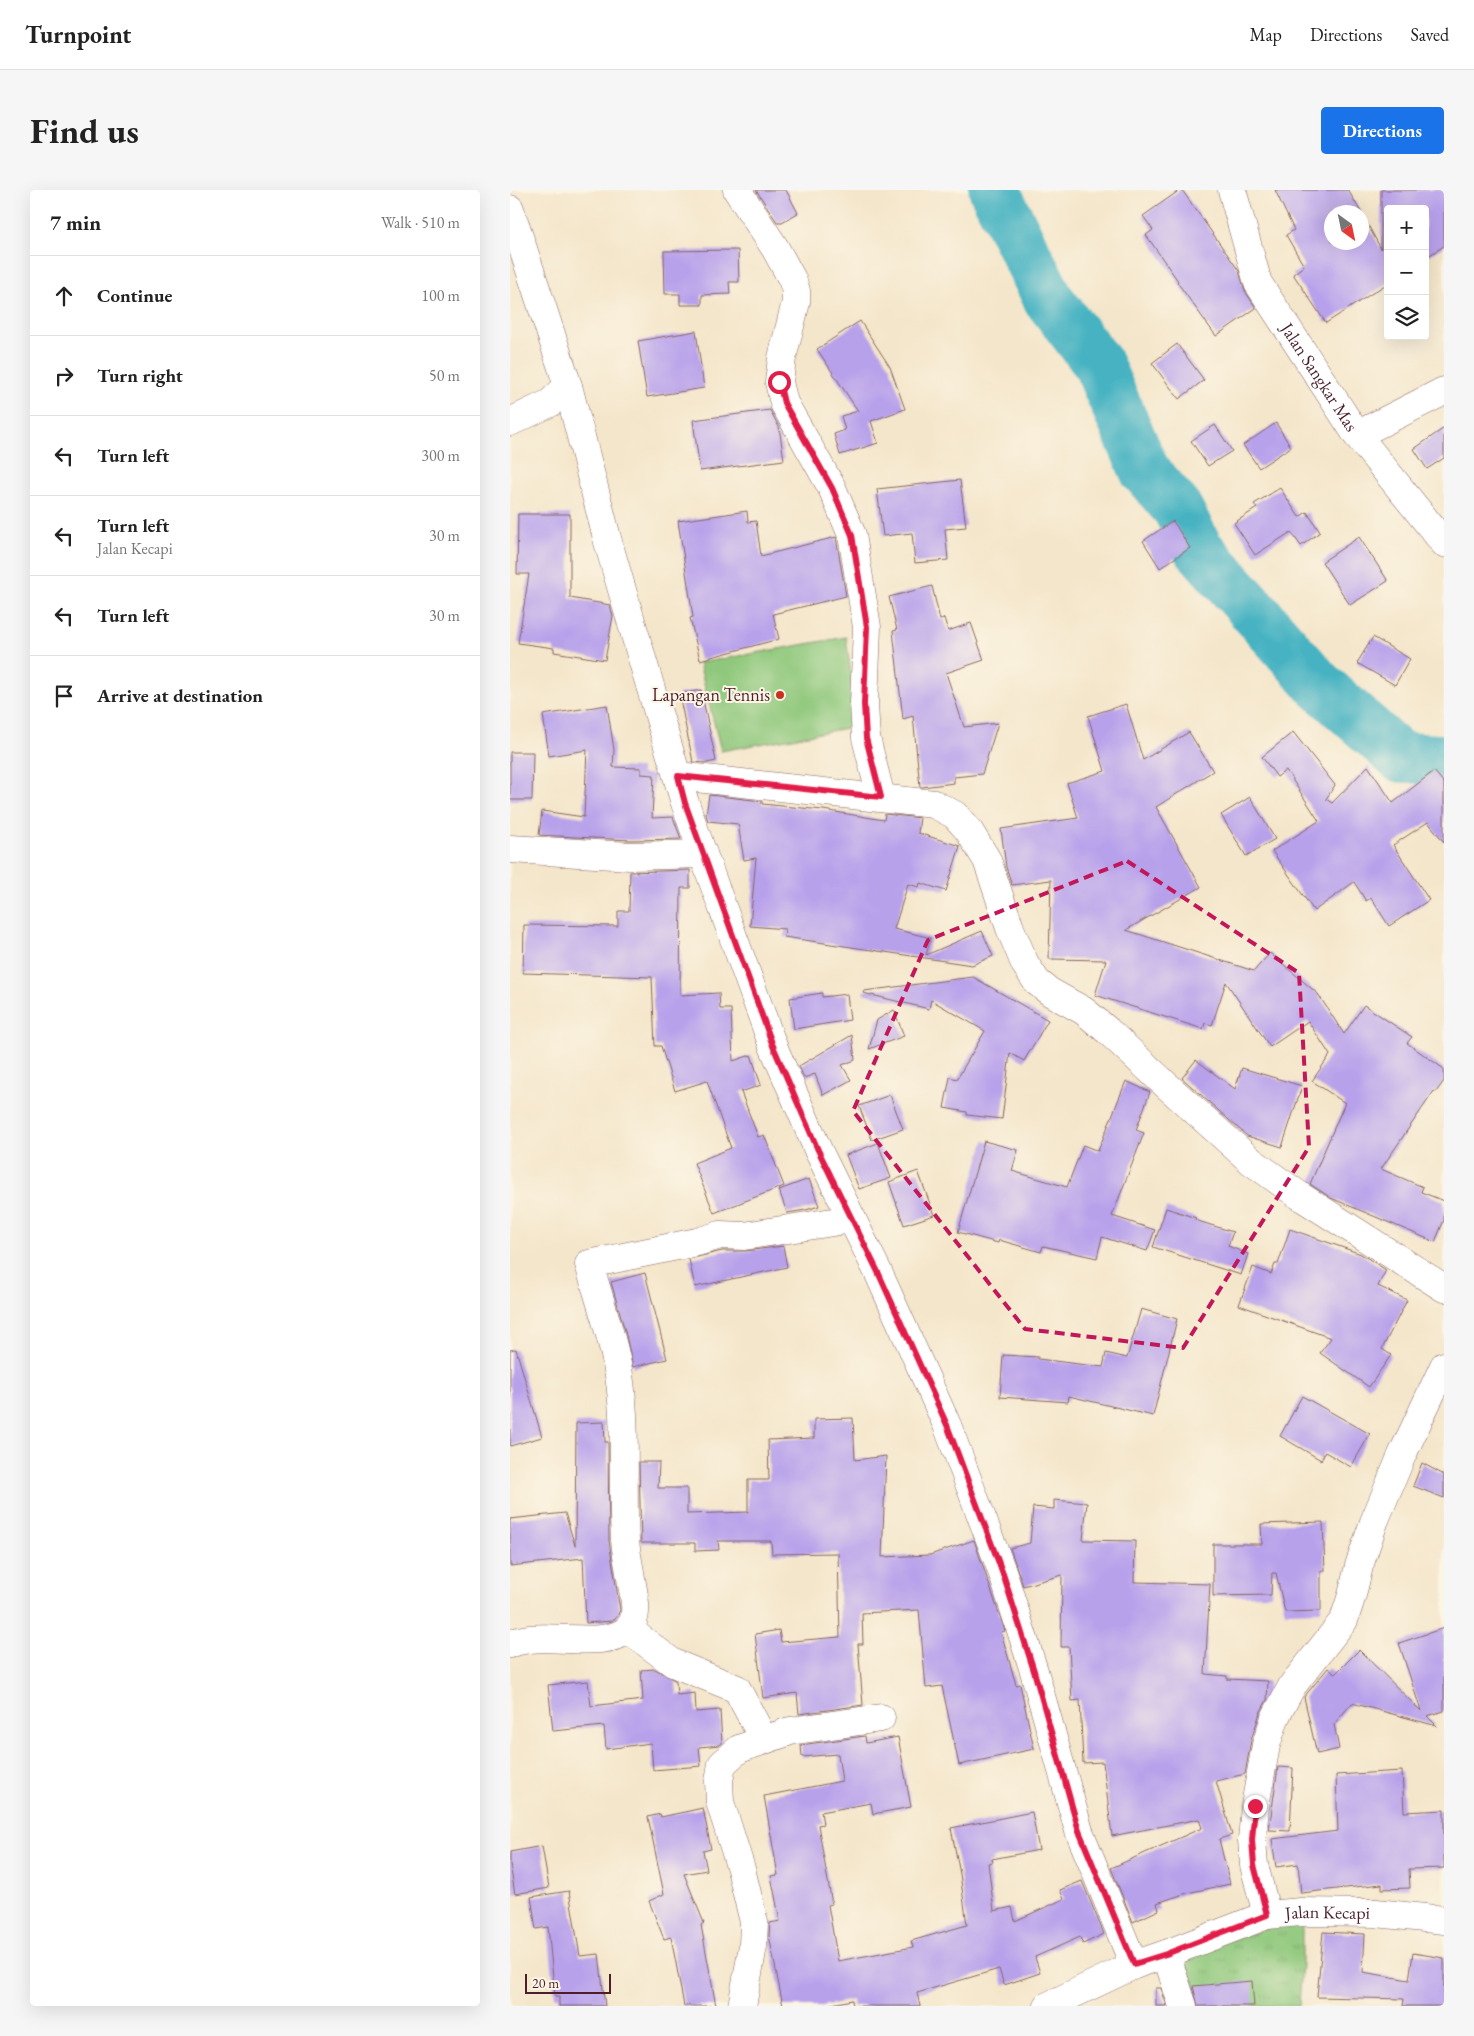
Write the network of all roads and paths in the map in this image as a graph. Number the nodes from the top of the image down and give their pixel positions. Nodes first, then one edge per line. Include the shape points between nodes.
1 (737, 190) edge
2 (1232, 190) edge
3 (510, 209) edge
4 (568, 386) junction
5 (1444, 391) edge
6 (510, 422) edge
7 (1357, 435) junction
8 (1444, 544) edge
9 (678, 776) junction
10 (881, 797) junction
11 (510, 848) edge
12 (704, 854) junction
13 (852, 1219) junction
14 (1444, 1288) edge
15 (1444, 1366) edge
16 (628, 1629) junction
17 (510, 1644) edge
18 (881, 1718) dead end
19 (764, 1740) junction
20 (1267, 1915) junction
21 (1444, 1920) edge
22 (1166, 1954) junction
23 (1134, 1964) junction
24 (742, 2006) edge
25 (1048, 2006) edge
26 (1184, 2006) edge

1 - 10 street via 788,271 796,291 779,382 784,403 832,488 852,535 867,627 866,738
2 - 7 street, Jalan Sangkar Mas via 1258,283
3 - 4 street
4 - 6 street via 550,403
4 - 9 street via 608,542
5 - 7 street
7 - 8 street, Jalan Sangkar Mas
9 - 10 street
9 - 12 street
10 - 14 street via 934,804 955,815 969,831 987,860 1010,928 1036,982 1108,1031 1250,1161
11 - 12 street via 630,856
12 - 13 street via 773,1046
13 - 16 street via 744,1236 720,1235 589,1264 616,1359 623,1412 625,1540 635,1607 634,1620
13 - 23 street via 954,1444 1026,1644 1079,1831
15 - 20 street via 1374,1522 1344,1620 1292,1686 1275,1718 1266,1745 1252,1840 1254,1865
16 - 17 street via 605,1639 548,1638
16 - 19 street via 673,1663 738,1688
18 - 19 street via 790,1731
19 - 24 street via 739,1749 722,1764 719,1781 720,1802 742,1869 754,1922
20 - 21 street, Jalan Kecapi via 1376,1913
20 - 22 street, Jalan Kecapi
22 - 23 street, Jalan Kecapi
22 - 26 street
23 - 25 street, Jalan Kecapi

